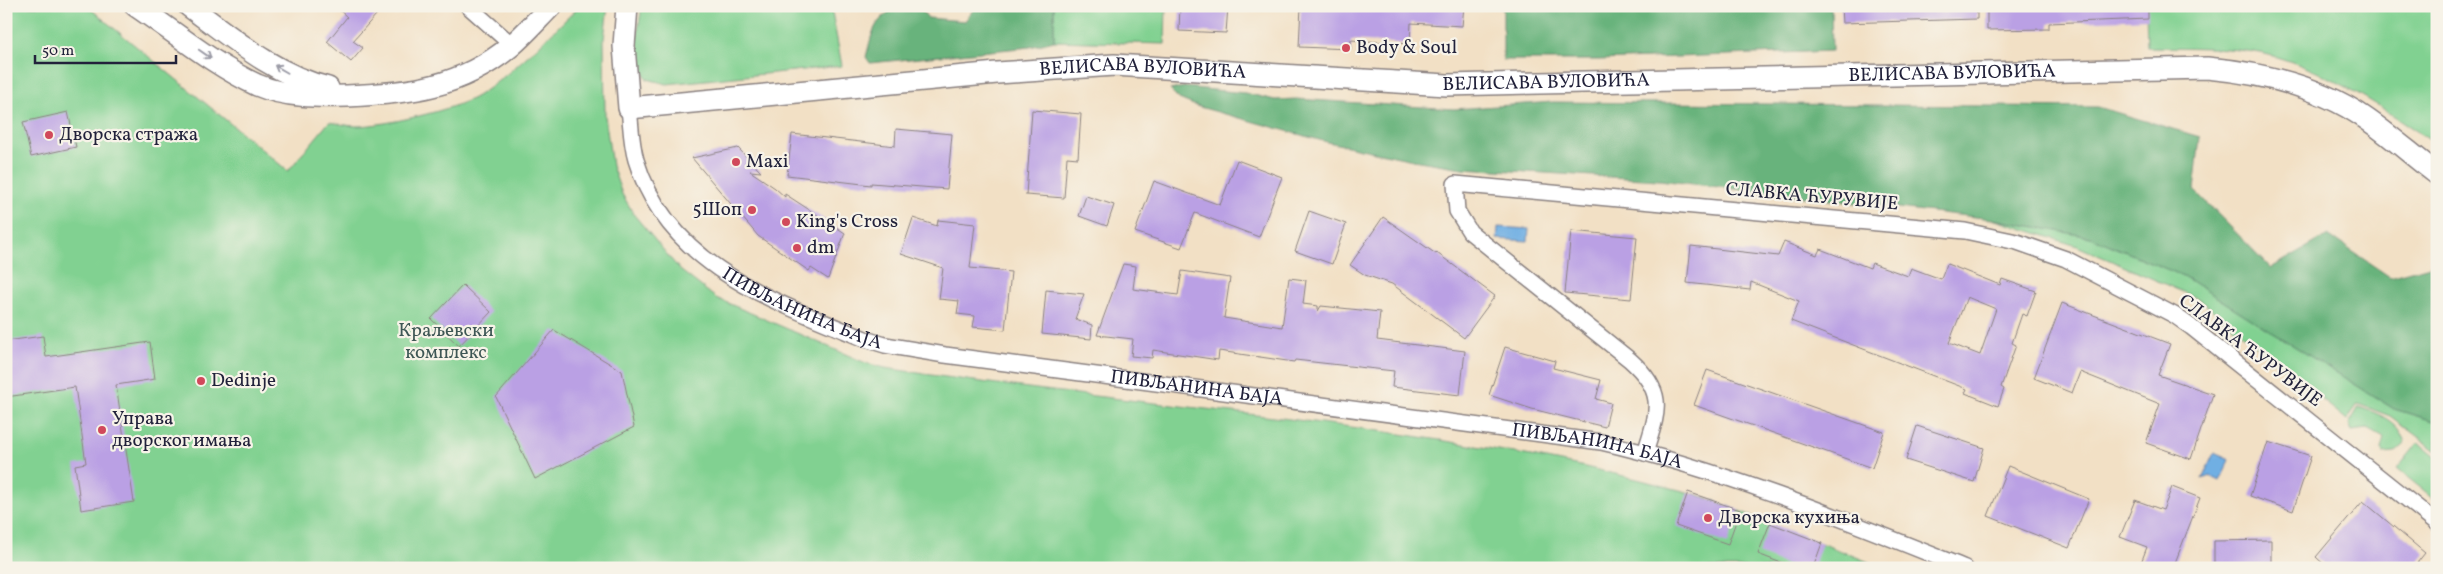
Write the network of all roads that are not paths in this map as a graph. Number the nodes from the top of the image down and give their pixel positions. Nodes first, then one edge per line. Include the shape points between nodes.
1 (136, 6) edge
2 (189, 6) edge
3 (468, 6) edge
4 (551, 6) edge
5 (627, 6) edge
6 (512, 45) junction
7 (360, 96) junction
8 (630, 108) junction
9 (2437, 174) edge
10 (1645, 453) junction
11 (2437, 523) edge
12 (1965, 568) edge

1 -> 7 street via 225,68 258,85 299,95
7 -> 2 street via 301,81 261,58
3 - 6 street
4 - 6 street
5 - 8 street, ПИВЉАНИНА БАЈА via 624,46
6 - 7 street via 486,64 452,80 394,94
8 - 9 street, ВЕЛИСАВА ВУЛОВИЋА via 1114,65 1447,85 2207,68 2270,77 2332,99 2364,118
8 - 10 street, ПИВЉАНИНА БАЈА via 632,144 641,173 663,214 690,248 731,278 869,341 945,355 1588,440
10 - 11 street, СЛАВКА ЋУРУВИЈЕ via 1656,418 1658,399 1648,377 1470,232 1456,211 1455,184 1965,231 2041,249 2098,275 2192,327
10 - 12 street, ПИВЉАНИНА БАЈА via 1854,523

